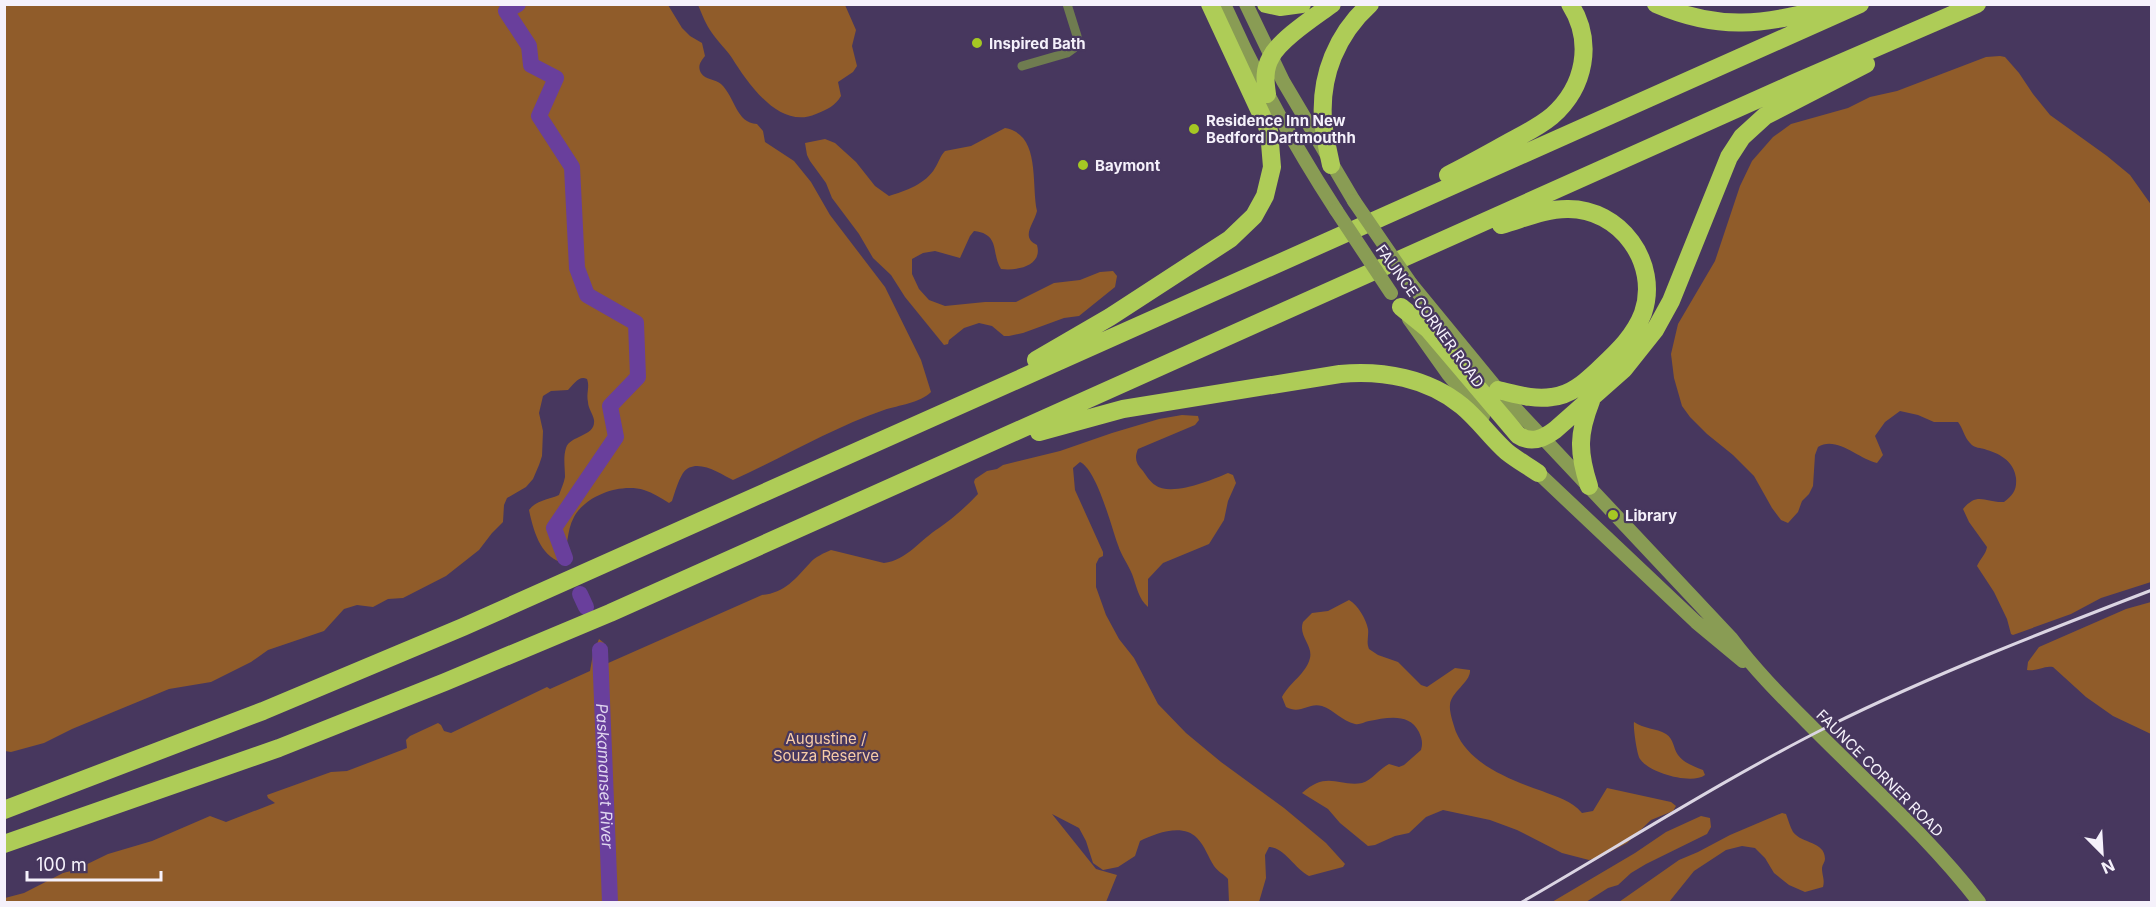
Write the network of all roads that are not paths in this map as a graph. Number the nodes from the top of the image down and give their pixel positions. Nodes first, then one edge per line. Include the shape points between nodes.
1 (1068, 4) edge
2 (1210, 4) edge
3 (1224, 4) edge
4 (1246, 4) edge
5 (1266, 4) edge
6 (1302, 4) edge
7 (1332, 4) edge
8 (1370, 4) edge
9 (1570, 4) edge
10 (1656, 4) edge
11 (1844, 4) edge
12 (1860, 4) edge
13 (1977, 4) edge
14 (1960, 12) junction
15 (1271, 57) junction
16 (1022, 66) dead end
17 (1267, 94) junction
18 (1331, 165) junction
19 (1382, 217) junction
20 (1425, 249) junction
21 (1396, 300) junction
22 (1498, 390) junction
23 (1592, 398) junction
24 (968, 403) junction
25 (1542, 438) junction
26 (974, 450) junction
27 (1538, 473) junction
28 (1589, 486) junction
29 (1669, 572) junction
30 (1658, 586) junction
31 (1754, 669) junction
32 (4, 810) edge
33 (4, 844) edge
34 (1979, 903) edge

1 - 16 street via 1077,36 1074,48
2 - 24 highway via 1269,131 1272,166 1260,206 1230,239
3 - 17 main road, FAUNCE CORNER ROAD
4 - 15 main road, FAUNCE CORNER ROAD
5 - 6 highway
7 - 15 highway via 1283,42
8 - 18 highway via 1340,40 1326,75 1323,120
9 - 19 highway via 1582,31 1585,52 1578,82 1565,102 1534,128 1428,186
10 - 11 highway via 1704,20 1744,23 1784,19
12 - 19 highway
13 - 14 highway
14 - 20 highway
14 - 23 highway via 1775,110 1749,130 1729,157 1671,301 1655,330 1624,369
15 - 17 highway via 1265,77
15 - 18 main road, FAUNCE CORNER ROAD
17 - 21 main road, FAUNCE CORNER ROAD, bridge via 1301,155
18 - 22 main road, FAUNCE CORNER ROAD, bridge via 1411,284
19 - 24 highway
20 - 22 highway via 1538,213 1566,208 1605,218 1620,228 1638,251 1647,280 1646,300 1640,321 1619,350 1584,383 1562,395 1532,398
20 - 26 highway
21 - 25 highway via 1428,329 1518,435 1528,440
21 - 27 main road, FAUNCE CORNER ROAD via 1469,400
22 - 25 main road, FAUNCE CORNER ROAD
23 - 25 highway
23 - 28 highway via 1580,442
24 - 32 highway via 418,646 194,739
25 - 28 main road, FAUNCE CORNER ROAD
26 - 27 highway via 1123,409 1340,374 1375,373 1418,382 1455,401 1507,452
26 - 33 highway via 610,613 445,682 229,767
27 - 30 main road, FAUNCE CORNER ROAD
28 - 29 main road, FAUNCE CORNER ROAD
29 - 30 main road
29 - 31 main road, FAUNCE CORNER ROAD via 1731,638
30 - 31 main road, FAUNCE CORNER ROAD
31 - 34 main road, FAUNCE CORNER ROAD via 1908,823

